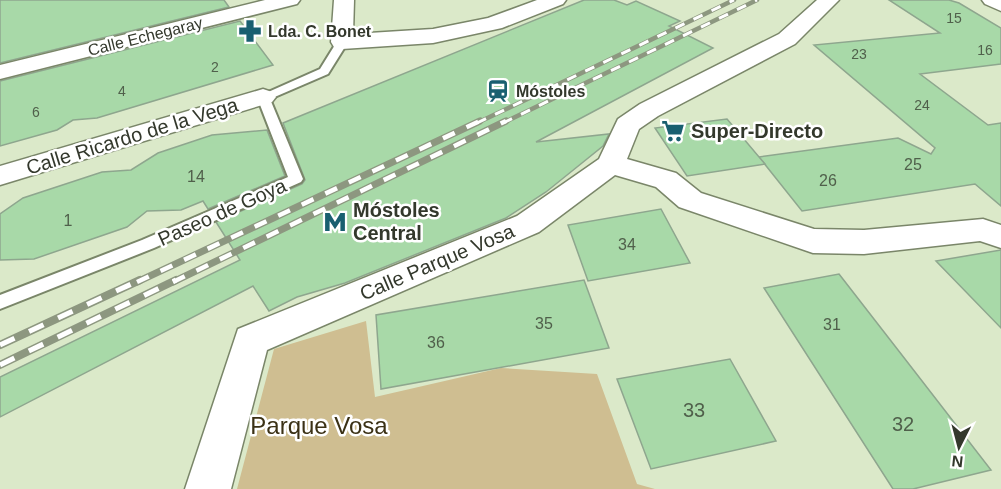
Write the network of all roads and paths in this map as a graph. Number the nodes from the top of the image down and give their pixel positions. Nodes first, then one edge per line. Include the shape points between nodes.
1 (290, 0) edge
2 (344, 0) edge
3 (556, 0) edge
4 (830, 0) edge
5 (992, 0) edge
6 (1001, 4) edge
7 (342, 42) junction
8 (0, 72) edge
9 (263, 97) junction
10 (611, 164) junction
11 (0, 176) edge
12 (1001, 237) edge
13 (0, 302) edge
14 (208, 489) edge

1 - 8 street, Calle Echegaray
2 - 7 street
3 - 7 street via 494,23 432,36
4 - 10 street via 787,39 627,125
5 - 6 street
7 - 9 lane via 324,71
9 - 11 street, Calle Ricardo de la Vega
9 - 13 lane, Paseo de Goya via 296,179 148,244
10 - 12 street via 666,180 690,200 813,241 864,242 982,230
10 - 14 street, Calle Parque Vosa via 528,224 251,340

